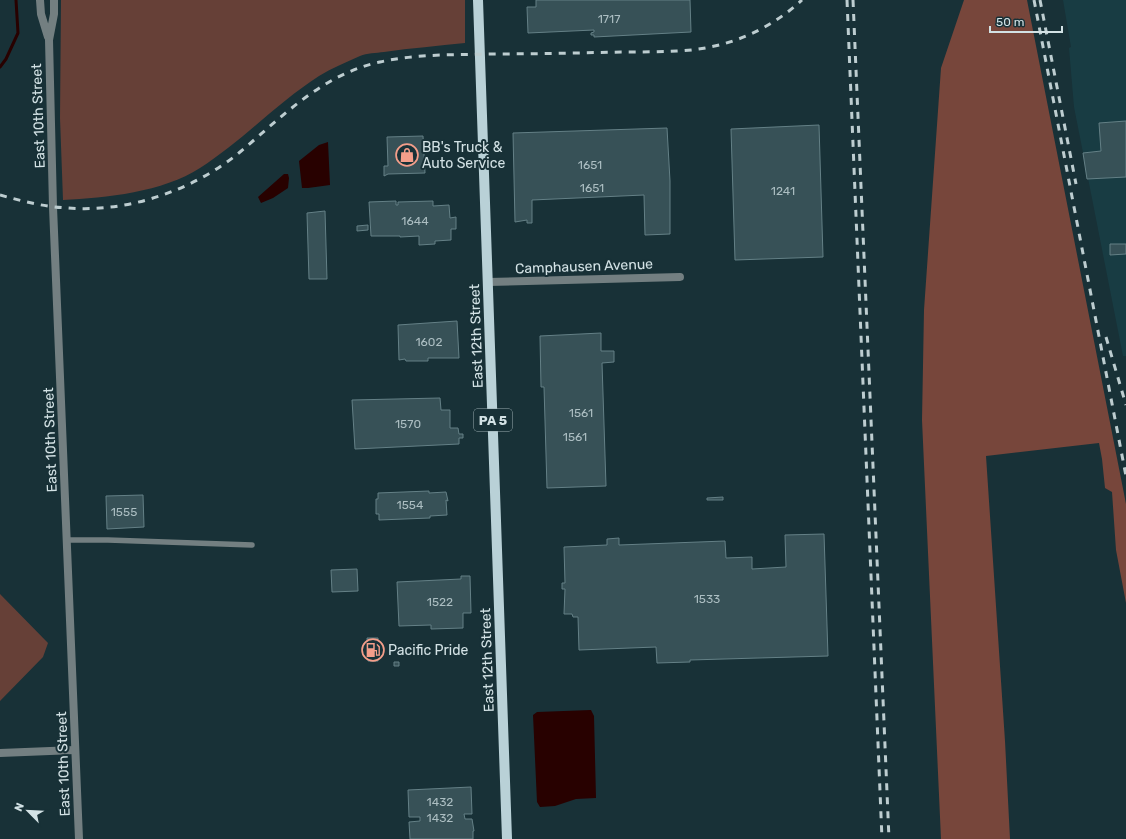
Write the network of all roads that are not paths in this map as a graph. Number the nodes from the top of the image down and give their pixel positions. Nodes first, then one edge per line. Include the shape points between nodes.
1 (40, 0) edge
2 (54, 0) edge
3 (478, 0) edge
4 (49, 40) junction
5 (680, 277) dead end
6 (488, 282) junction
7 (67, 540) junction
8 (252, 545) dead end
9 (75, 750) junction
10 (0, 753) edge
11 (79, 839) edge
12 (507, 839) edge

1 - 4 street, East 10th Street via 41,14
2 - 4 street, East 10th Street
3 - 6 main road, East 12th Street / PA 5
4 - 7 street, East 10th Street via 53,207
5 - 6 street, Camphausen Avenue
6 - 12 main road, East 12th Street / PA 5
7 - 8 lane
7 - 9 street, East 10th Street
9 - 10 street
9 - 11 street, East 10th Street

